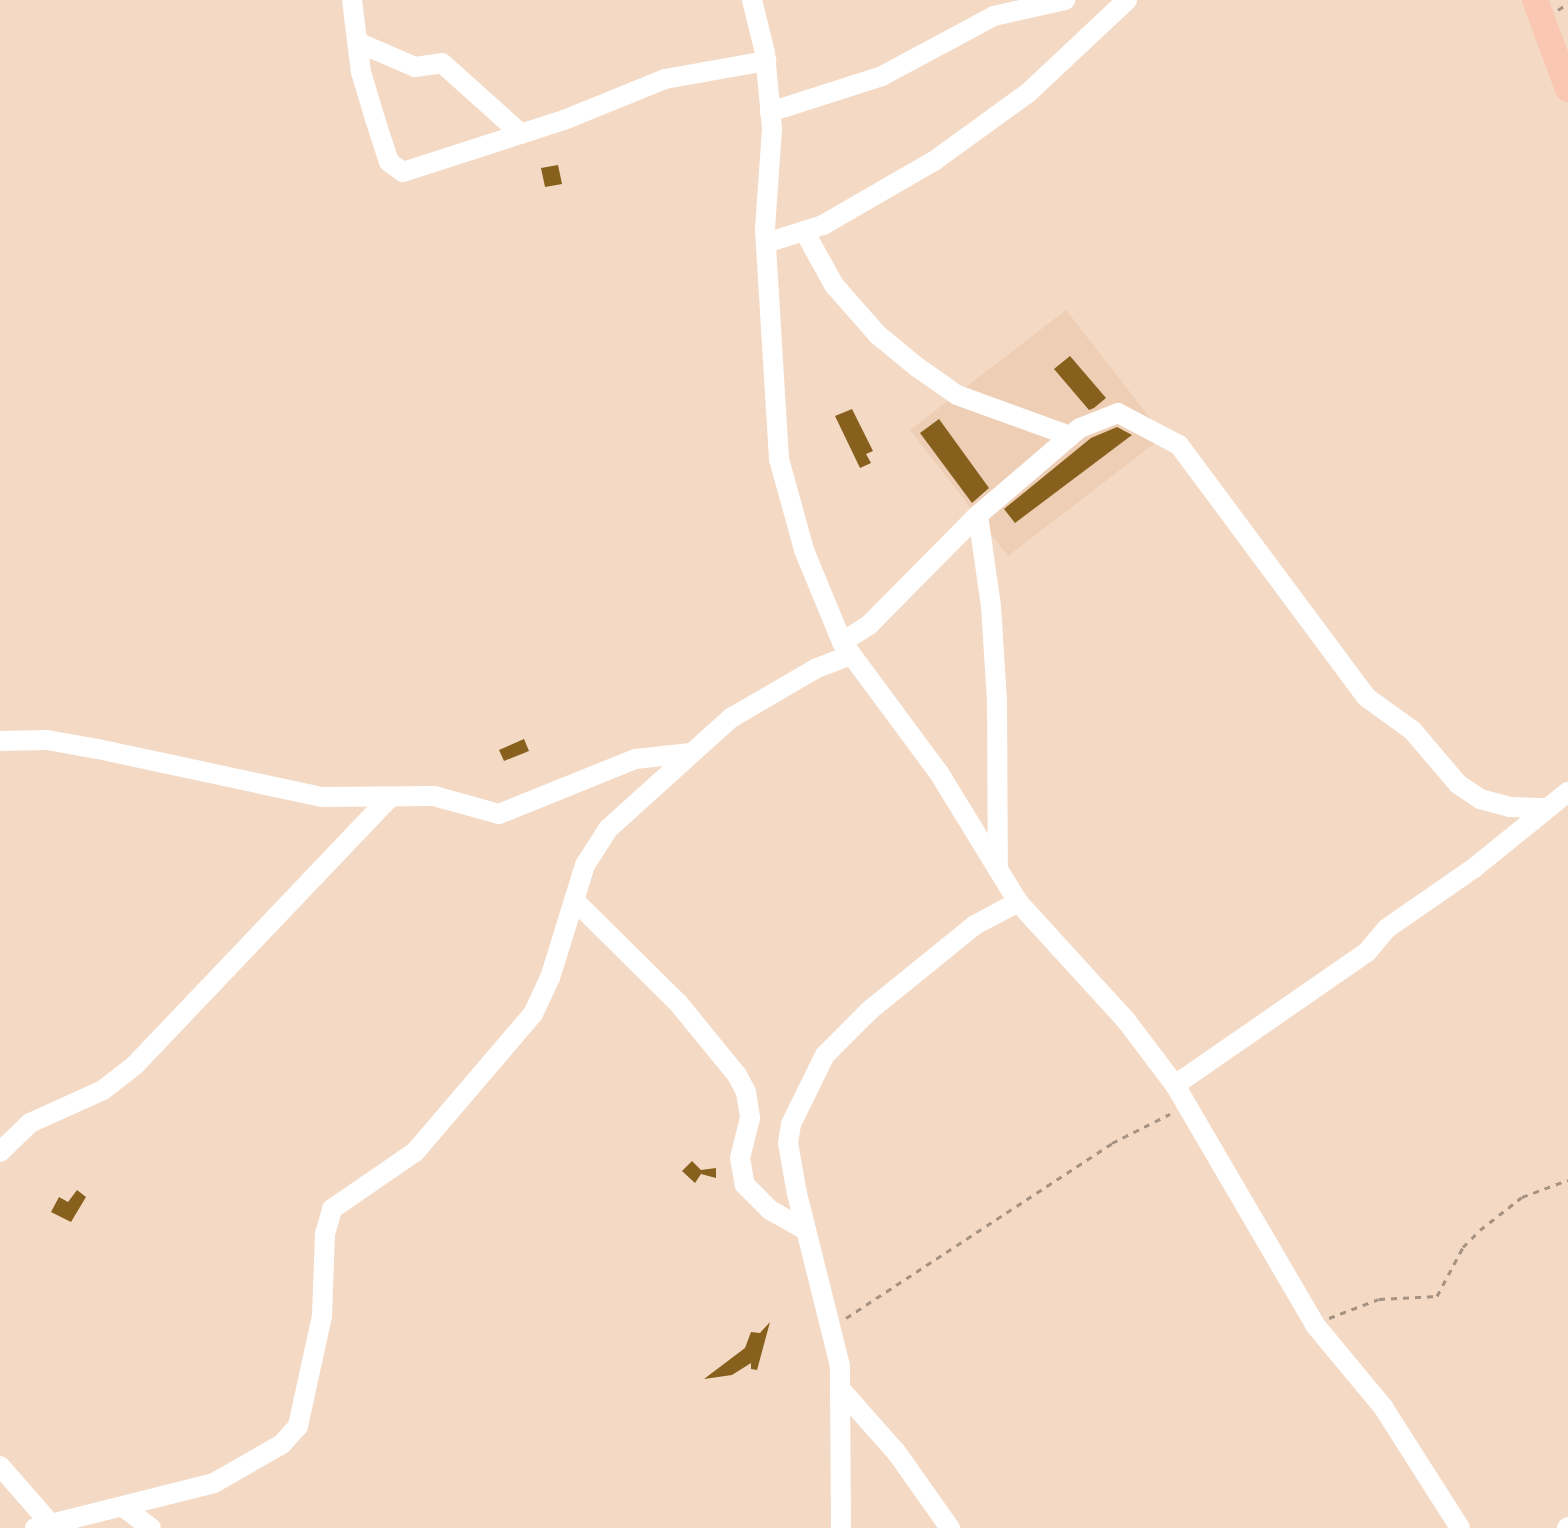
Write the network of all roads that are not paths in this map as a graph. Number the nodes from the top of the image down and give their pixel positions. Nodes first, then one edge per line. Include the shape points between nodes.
1 (352, 0) edge
2 (752, 0) edge
3 (1065, 0) edge
4 (1127, 0) edge
5 (1535, 0) edge
6 (357, 42) junction
7 (766, 61) junction
8 (1568, 89) edge
9 (770, 112) junction
10 (521, 134) junction
11 (804, 231) junction
12 (766, 243) junction
13 (1070, 436) junction
14 (978, 515) junction
15 (847, 649) junction
16 (0, 741) edge
17 (689, 753) junction
18 (388, 799) junction
19 (1559, 802) edge
20 (998, 867) junction
21 (574, 900) junction
22 (1018, 902) junction
23 (1179, 1092) junction
24 (0, 1152) edge
25 (806, 1230) junction
26 (842, 1391) junction
27 (0, 1466) edge
28 (126, 1509) junction
29 (42, 1525) edge
30 (845, 1527) edge
31 (151, 1528) edge
32 (950, 1528) edge
33 (1460, 1528) edge

1 - 6 street
2 - 7 street
3 - 9 street via 994,16 882,76
4 - 11 street via 1028,93 934,161
5 - 8 main road
6 - 10 street via 415,67 442,63
6 - 10 street via 375,119 397,171
7 - 9 street
7 - 10 street via 665,79
9 - 12 street
11 - 12 street
11 - 13 street via 834,285 878,335 917,367 957,395
12 - 15 street via 779,459 804,550
13 - 14 street
13 - 19 street via 1118,413 1179,445 1269,563 1298,612 1377,709 1412,730 1458,784 1480,799 1510,807
14 - 15 street
14 - 20 street via 997,702
15 - 17 street via 757,703
15 - 20 street via 939,773
16 - 18 street via 47,740 322,797
17 - 18 street via 635,759 499,814 434,796
17 - 21 street via 608,829 585,865
18 - 24 street via 135,1065 103,1090 30,1123
19 - 23 street
20 - 22 street
21 - 25 street via 679,1004 737,1075 750,1118 740,1158 745,1185 770,1210
21 - 28 street via 533,1014 415,1152 332,1209 325,1234 322,1316 298,1426 282,1444 214,1483
22 - 23 street via 1125,1019
22 - 25 street via 975,925 898,986 825,1055 799,1102 788,1143
23 - 33 street via 1315,1325 1383,1407
25 - 26 street
26 - 30 street
26 - 32 street via 897,1453
27 - 29 street
28 - 29 street
28 - 31 street

